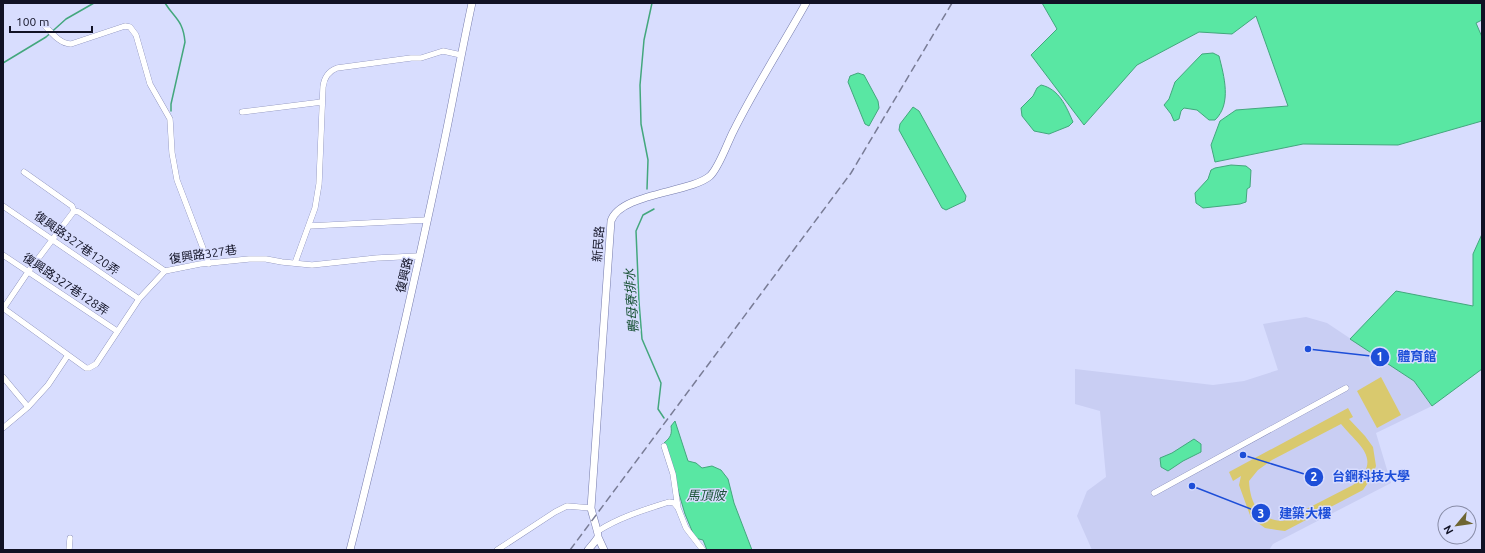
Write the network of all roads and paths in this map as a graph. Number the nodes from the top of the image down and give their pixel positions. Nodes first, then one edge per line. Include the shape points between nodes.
1 (472, 3) edge
2 (806, 3) edge
3 (46, 27) dead end
4 (461, 55) junction
5 (322, 102) junction
6 (242, 112) dead end
7 (24, 172) dead end
8 (3, 206) edge
9 (74, 211) junction
10 (427, 220) junction
11 (309, 226) junction
12 (53, 240) junction
13 (3, 255) edge
14 (419, 256) junction
15 (295, 263) junction
16 (209, 264) junction
17 (165, 271) junction
18 (28, 272) junction
19 (139, 299) junction
20 (3, 308) edge
21 (116, 332) junction
22 (68, 355) junction
23 (3, 377) edge
24 (1346, 388) dead end
25 (28, 406) junction
26 (3, 428) edge
27 (664, 446) dead end
28 (1154, 493) dead end
29 (591, 508) junction
30 (678, 508) junction
31 (598, 534) junction
32 (70, 538) dead end
33 (68, 550) edge
34 (350, 550) edge
35 (498, 550) edge
36 (588, 550) edge
37 (604, 550) edge
38 (703, 550) edge

1 - 4 street, 復興路
2 - 29 street, 新民路 via 767,68 712,174 696,183 655,194 620,208 613,215
3 - 16 street via 54,36 68,44 125,26 134,30 150,84 170,119 177,180
4 - 5 street via 443,51 421,58 337,68 332,70 324,81
4 - 10 street, 復興路
5 - 6 street
5 - 11 street via 319,184
7 - 9 street via 72,206
8 - 12 street, 復興路327巷120弄
9 - 12 street
9 - 17 street
10 - 11 street
10 - 14 street, 復興路
11 - 15 street
12 - 18 street
12 - 19 street, 復興路327巷120弄
13 - 18 street, 復興路327巷128弄
14 - 15 street, 復興路327巷 via 312,265
14 - 34 street, 復興路
15 - 16 street, 復興路327巷 via 266,259
16 - 17 street, 復興路327巷
17 - 19 street, 復興路327巷
18 - 20 street
18 - 21 street, 復興路327巷128弄
19 - 21 street, 復興路327巷
20 - 22 street, 復興路327巷
21 - 22 street, 復興路327巷 via 93,367 86,368
22 - 25 street via 48,385
23 - 25 street
24 - 28 street
25 - 26 street
27 - 30 street via 673,474
29 - 31 street, 新民路
29 - 35 street via 567,506
30 - 31 street via 669,502 655,506 612,522
30 - 38 street via 686,528
31 - 36 street
31 - 37 street, 新民路
32 - 33 street

